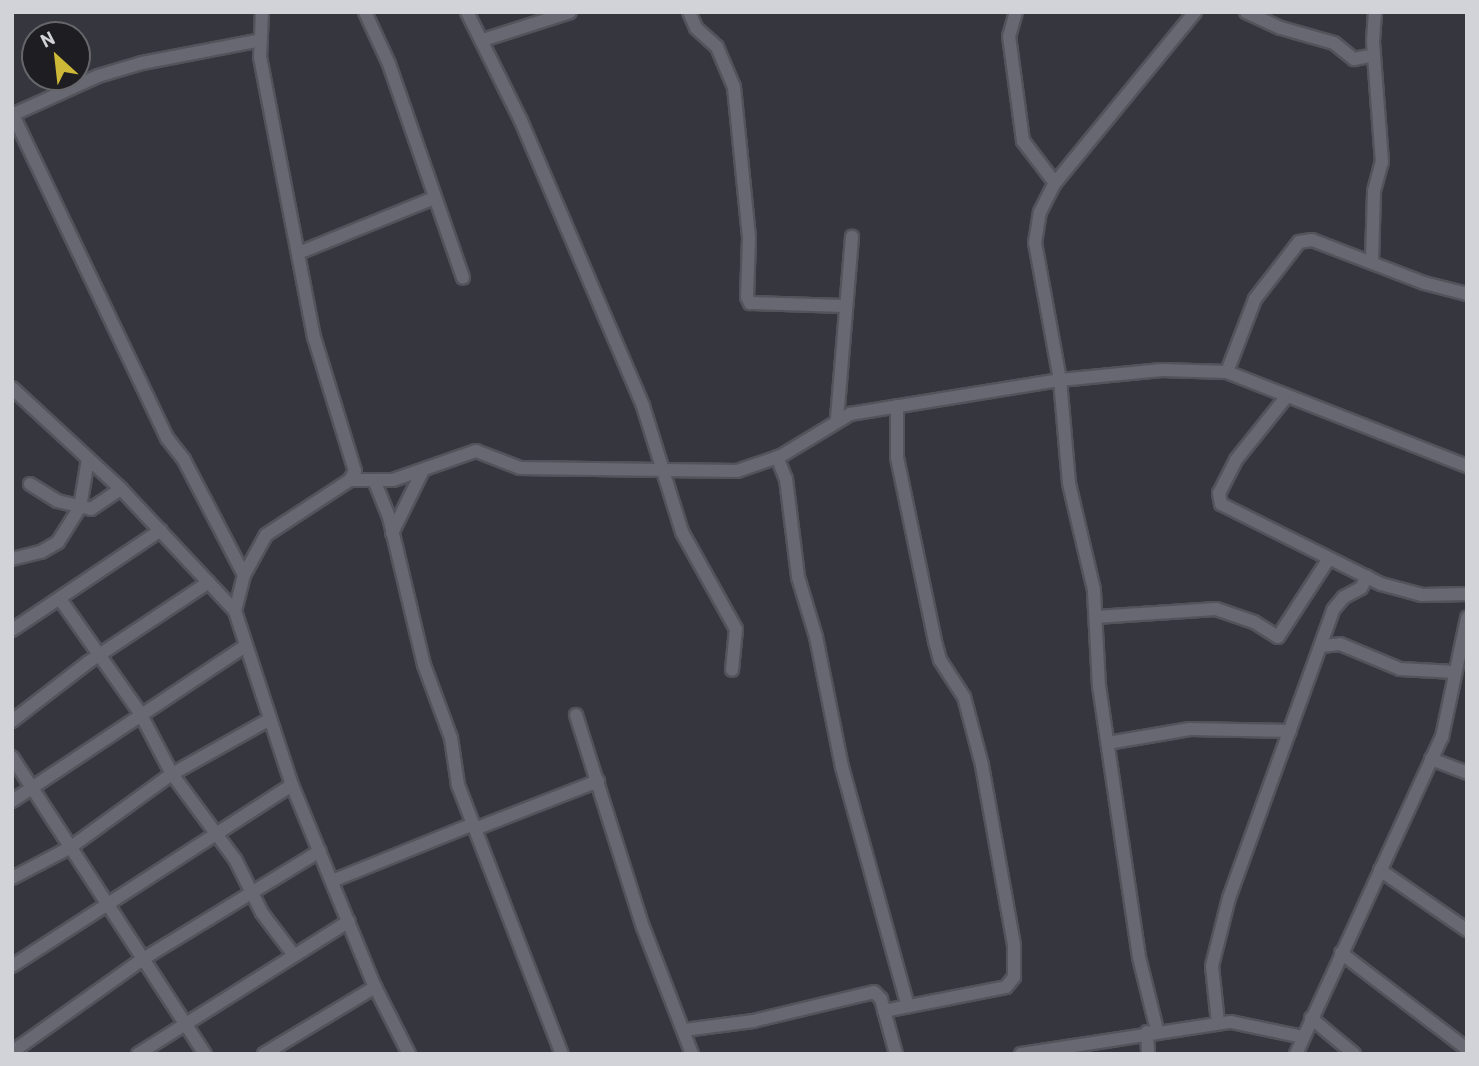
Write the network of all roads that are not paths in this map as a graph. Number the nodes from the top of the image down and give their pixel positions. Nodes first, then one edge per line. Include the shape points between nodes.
1 (262, 12) edge
2 (365, 12) edge
3 (467, 12) edge
4 (570, 12) edge
5 (689, 12) edge
6 (1016, 12) edge
7 (1195, 12) edge
8 (1247, 12) edge
9 (1375, 12) edge
10 (261, 40) junction
11 (483, 40) junction
12 (1374, 55) junction
13 (13, 115) edge
14 (1055, 183) junction
15 (434, 198) junction
16 (852, 237) dead end
17 (301, 252) junction
18 (1372, 260) junction
19 (463, 278) dead end
20 (1467, 294) edge
21 (845, 306) junction
22 (1227, 372) junction
23 (1060, 380) junction
24 (12, 388) edge
25 (1287, 396) junction
26 (897, 406) junction
27 (837, 419) junction
28 (777, 457) junction
29 (88, 458) junction
30 (1467, 466) edge
31 (422, 472) junction
32 (667, 473) junction
33 (350, 480) junction
34 (374, 480) junction
35 (30, 484) dead end
36 (121, 489) junction
37 (80, 507) junction
38 (161, 530) junction
39 (393, 533) junction
40 (12, 559) edge
41 (1328, 559) junction
42 (244, 575) junction
43 (1367, 577) junction
44 (209, 582) junction
45 (1467, 594) edge
46 (60, 599) junction
47 (235, 611) junction
48 (1096, 617) junction
49 (1467, 618) edge
50 (12, 630) edge
51 (245, 646) junction
52 (1322, 646) junction
53 (99, 656) junction
54 (732, 670) dead end
55 (1455, 672) junction
56 (140, 713) junction
57 (576, 715) dead end
58 (270, 719) junction
59 (12, 721) edge
60 (1290, 731) junction
61 (1108, 743) junction
62 (12, 757) edge
63 (1431, 759) junction
64 (1467, 773) edge
65 (172, 775) junction
66 (598, 781) junction
67 (292, 785) junction
68 (33, 788) junction
69 (12, 801) edge
70 (474, 827) junction
71 (214, 835) junction
72 (71, 847) junction
73 (320, 851) junction
74 (1380, 870) junction
75 (12, 878) edge
76 (332, 881) junction
77 (254, 890) junction
78 (106, 906) junction
79 (349, 921) junction
80 (1467, 930) edge
81 (1341, 953) junction
82 (293, 954) junction
83 (143, 959) junction
84 (12, 966) edge
85 (375, 987) junction
86 (908, 1006) junction
87 (884, 1011) junction
88 (1311, 1018) junction
89 (184, 1023) junction
90 (1218, 1023) junction
91 (684, 1030) junction
92 (1152, 1031) junction
93 (1303, 1037) junction
94 (1467, 1049) edge
95 (12, 1052) edge
96 (138, 1054) edge
97 (205, 1054) edge
98 (264, 1054) edge
99 (409, 1054) edge
100 (562, 1054) edge
101 (692, 1054) edge
102 (896, 1054) edge
103 (1021, 1054) edge
104 (1148, 1054) edge
105 (1296, 1054) edge
106 (1354, 1054) edge

1 - 10 street
2 - 15 street via 389,64
3 - 11 street
4 - 11 street
5 - 21 street via 696,28 717,47 734,87 749,238 750,303
6 - 14 street via 1009,36 1020,130 1036,163
7 - 14 street
8 - 12 street via 1281,28 1334,43 1354,59
9 - 12 street
10 - 13 street via 142,62 98,76
10 - 17 street via 270,108
11 - 32 street via 643,406
12 - 18 street via 1382,162 1374,191
13 - 42 street via 167,438 184,460
14 - 23 street via 1040,212 1035,243
15 - 17 street
15 - 19 street
16 - 21 street
17 - 33 street via 320,362 350,444 355,471
18 - 20 street via 1424,283
18 - 22 street via 1312,240 1299,242 1255,299
21 - 27 street
22 - 23 street via 1162,370
22 - 25 street
23 - 26 street
23 - 48 street via 1069,482
24 - 29 street
25 - 30 street
25 - 41 street via 1236,460 1219,498 1227,510
26 - 27 street
26 - 86 street via 897,458 935,641 940,660 964,697 982,765 1014,945 1014,977 1006,988
27 - 28 street
28 - 32 street via 737,471
28 - 86 street via 786,478 798,577 816,637 842,766
29 - 36 street
29 - 37 street
31 - 32 street via 476,451 520,468
31 - 34 street
31 - 39 street
32 - 54 street via 682,532 736,629
33 - 34 street
33 - 42 street via 266,536
34 - 39 street
35 - 37 street via 57,501
36 - 37 street via 100,506
36 - 38 street
37 - 40 street via 58,542
38 - 44 street
38 - 46 street
39 - 70 street via 425,665 450,738 458,785
41 - 43 street
41 - 48 street via 1278,636 1216,609
42 - 47 street
43 - 45 street via 1422,595
43 - 52 street via 1361,588 1333,610
44 - 47 street
44 - 53 street
46 - 50 street
46 - 53 street
47 - 51 street
48 - 61 street via 1099,687
49 - 55 street
51 - 56 street
51 - 58 street
52 - 55 street via 1340,644 1400,668
52 - 60 street
53 - 56 street
53 - 59 street
55 - 63 street via 1442,737
56 - 65 street
56 - 68 street
57 - 66 street
58 - 65 street
58 - 67 street
60 - 61 street via 1190,729
60 - 90 street via 1230,898 1212,965
61 - 92 street
62 - 68 street
63 - 64 street
63 - 74 street
65 - 71 street
65 - 72 street
66 - 70 street
66 - 91 street via 643,927
67 - 71 street
67 - 73 street
68 - 69 street
68 - 72 street
70 - 76 street
70 - 100 street
71 - 77 street
71 - 78 street
72 - 75 street
72 - 78 street
73 - 76 street
73 - 77 street
74 - 80 street
74 - 81 street
76 - 79 street
77 - 82 street via 262,913
77 - 83 street
78 - 83 street
78 - 84 street
79 - 82 street
79 - 85 street
81 - 88 street
81 - 94 street
82 - 89 street
83 - 89 street
83 - 95 street
85 - 98 street
85 - 99 street
86 - 87 street
87 - 91 street via 874,992 753,1021
87 - 102 street
88 - 93 street
88 - 106 street
89 - 96 street
89 - 97 street
90 - 92 street
90 - 93 street
91 - 101 street
92 - 103 street
92 - 104 street
93 - 105 street

